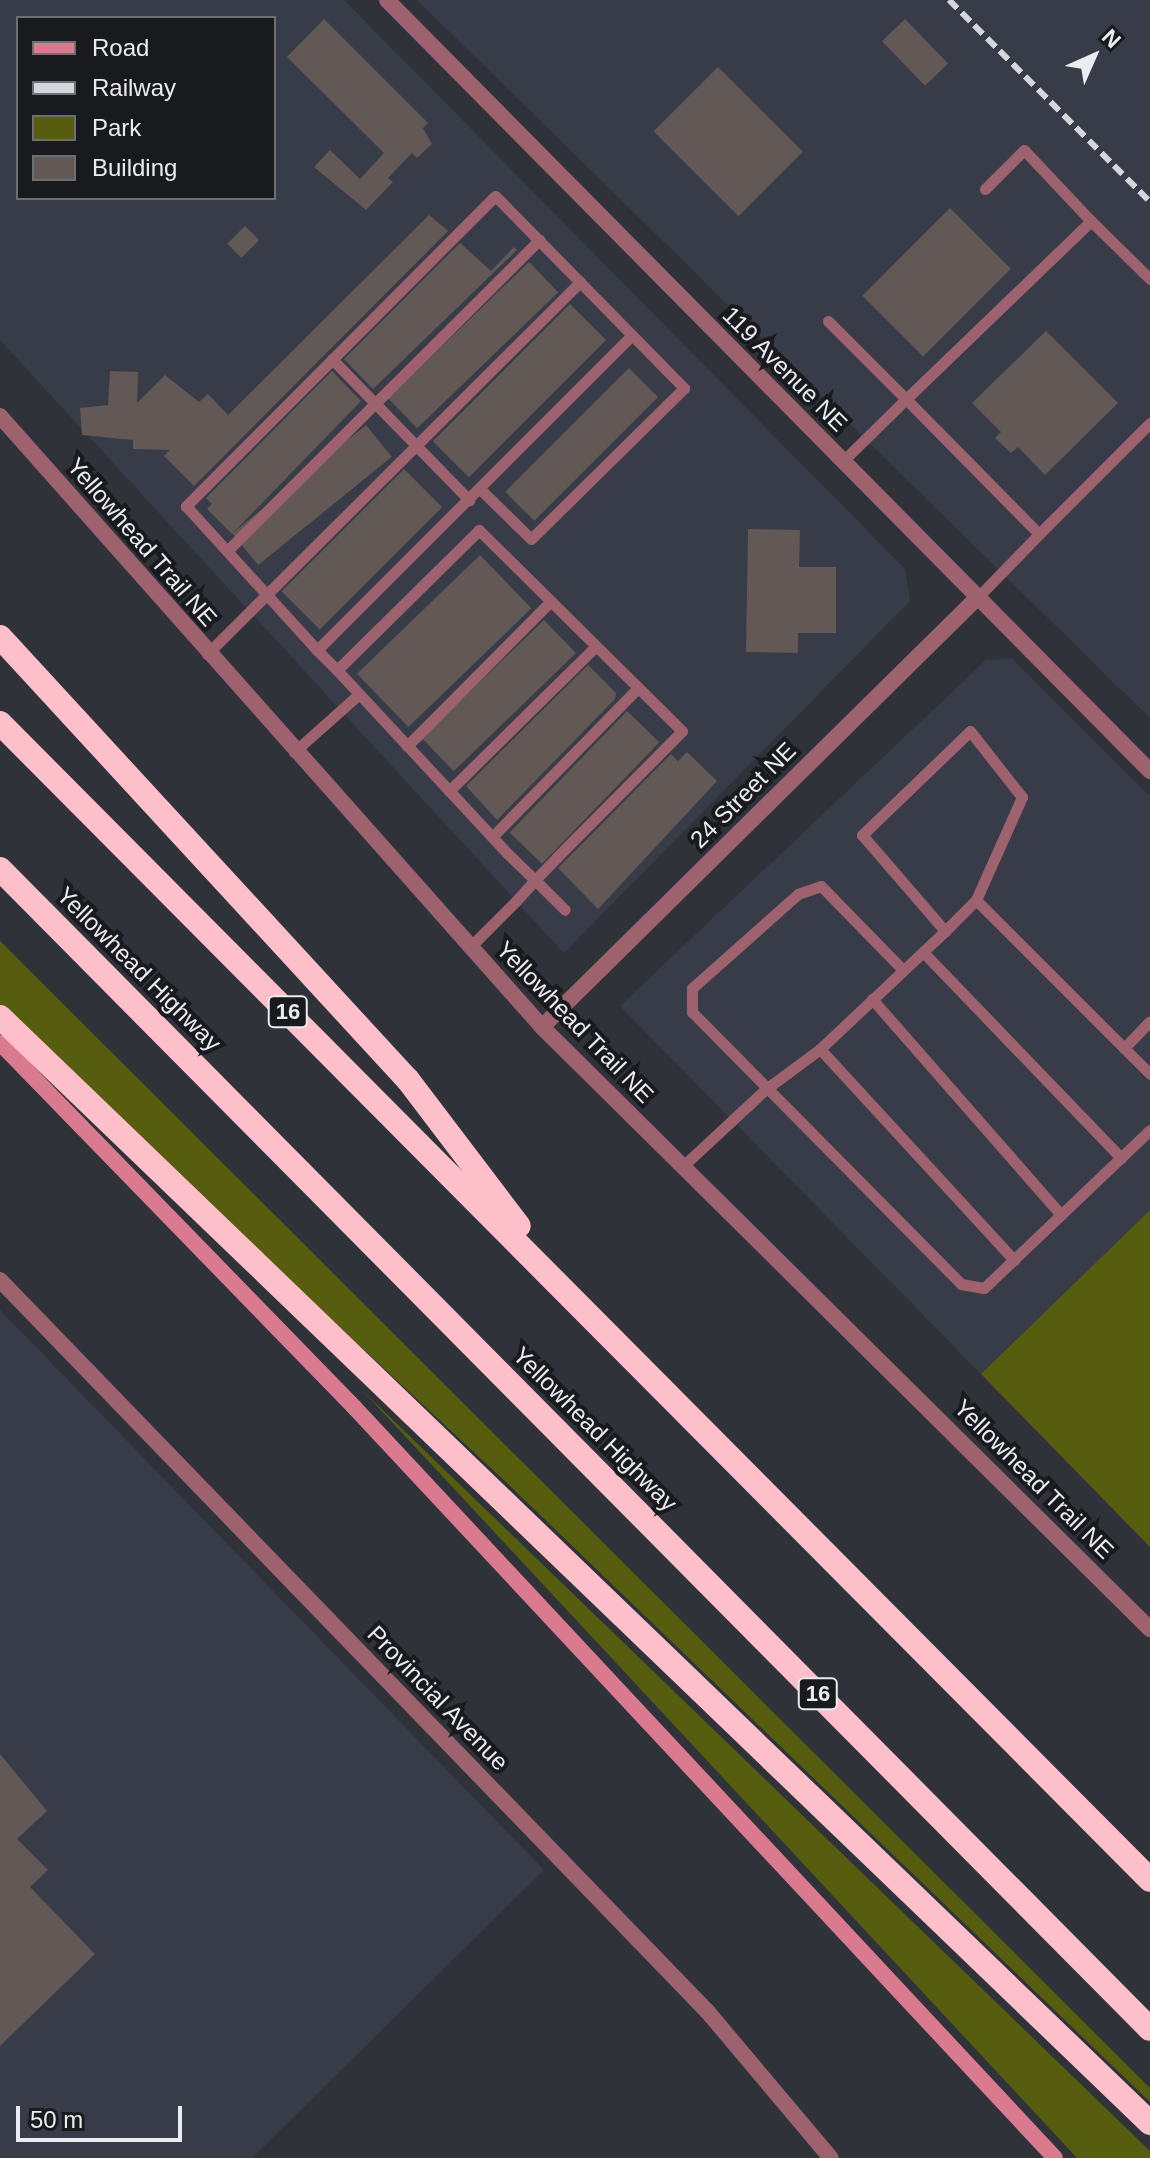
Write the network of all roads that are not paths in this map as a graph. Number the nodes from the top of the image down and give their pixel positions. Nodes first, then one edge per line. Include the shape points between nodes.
1 (387, 0) edge
2 (985, 189) dead end
3 (1091, 221) junction
4 (539, 240) junction
5 (1150, 279) edge
6 (580, 282) junction
7 (828, 321) dead end
8 (632, 335) junction
9 (332, 359) junction
10 (906, 399) junction
11 (375, 403) junction
12 (0, 416) edge
13 (1150, 423) edge
14 (418, 447) junction
15 (843, 461) junction
16 (480, 489) junction
17 (469, 500) junction
18 (1039, 534) junction
19 (227, 551) junction
20 (269, 596) junction
21 (978, 597) junction
22 (551, 601) junction
23 (0, 637) edge
24 (596, 646) junction
25 (317, 650) junction
26 (207, 654) junction
27 (337, 670) junction
28 (638, 688) junction
29 (359, 694) junction
30 (0, 723) edge
31 (407, 746) junction
32 (294, 752) junction
33 (1150, 771) edge
34 (449, 791) junction
35 (492, 837) junction
36 (0, 869) edge
37 (535, 880) junction
38 (976, 900) junction
39 (565, 910) dead end
40 (945, 931) junction
41 (469, 948) junction
42 (923, 952) junction
43 (903, 970) junction
44 (872, 999) junction
45 (0, 1017) edge
46 (1150, 1021) edge
47 (542, 1027) junction
48 (0, 1043) edge
49 (1124, 1048) junction
50 (820, 1049) junction
51 (1150, 1074) edge
52 (766, 1089) junction
53 (1150, 1130) edge
54 (1121, 1158) junction
55 (683, 1166) junction
56 (1061, 1215) junction
57 (1014, 1260) junction
58 (0, 1280) edge
59 (576, 1301) junction
60 (1150, 1629) edge
61 (1150, 1880) edge
62 (1150, 2029) edge
63 (1150, 2123) edge
64 (831, 2158) edge
65 (1055, 2158) edge

1 - 15 street, 119 Avenue NE
2 - 3 lane via 1024,150
3 - 5 lane
3 - 10 lane
4 - 6 lane
4 - 9 lane via 495,196
4 - 11 lane
6 - 8 lane
6 - 14 lane
7 - 10 lane
8 - 16 lane
8 - 16 lane via 684,388 531,539
9 - 11 lane
9 - 19 lane via 186,506
10 - 15 lane
10 - 18 lane
11 - 14 lane
11 - 19 lane
12 - 26 street, Yellowhead Trail NE
13 - 18 lane
14 - 17 lane
14 - 20 lane
15 - 21 street, 119 Avenue NE
16 - 17 lane
17 - 25 lane
18 - 21 lane
19 - 20 lane
20 - 25 lane
20 - 26 lane
21 - 33 street, 119 Avenue NE
21 - 47 street, 24 Street NE
22 - 24 lane
22 - 27 lane via 479,530
22 - 31 lane
23 - 59 highway via 408,1080
24 - 28 lane
24 - 34 lane
25 - 27 lane
26 - 32 street, Yellowhead Trail NE
27 - 29 lane
28 - 35 lane
28 - 37 lane via 682,731
29 - 31 lane
29 - 32 lane
30 - 59 highway, 16
31 - 34 lane
32 - 41 street, Yellowhead Trail NE
34 - 35 lane
35 - 37 lane
36 - 62 highway, Yellowhead Highway / 16
37 - 39 lane
37 - 41 lane
38 - 40 lane
38 - 40 lane via 1022,797 970,731 862,835
38 - 49 lane
40 - 42 lane
41 - 47 street, Yellowhead Trail NE
42 - 43 lane
42 - 54 lane
43 - 44 lane
43 - 52 lane via 821,886 798,894 692,988 692,1012
44 - 50 lane
44 - 56 lane
45 - 63 highway
46 - 49 lane
47 - 55 street, Yellowhead Trail NE
48 - 65 main road via 354,1407
49 - 51 lane
50 - 52 lane
50 - 57 lane
52 - 55 lane
52 - 57 lane via 961,1284 984,1288
53 - 54 lane
54 - 56 lane
55 - 60 street, Yellowhead Trail NE
56 - 57 lane
58 - 64 street, Provincial Avenue via 707,2011
59 - 61 highway, 16

